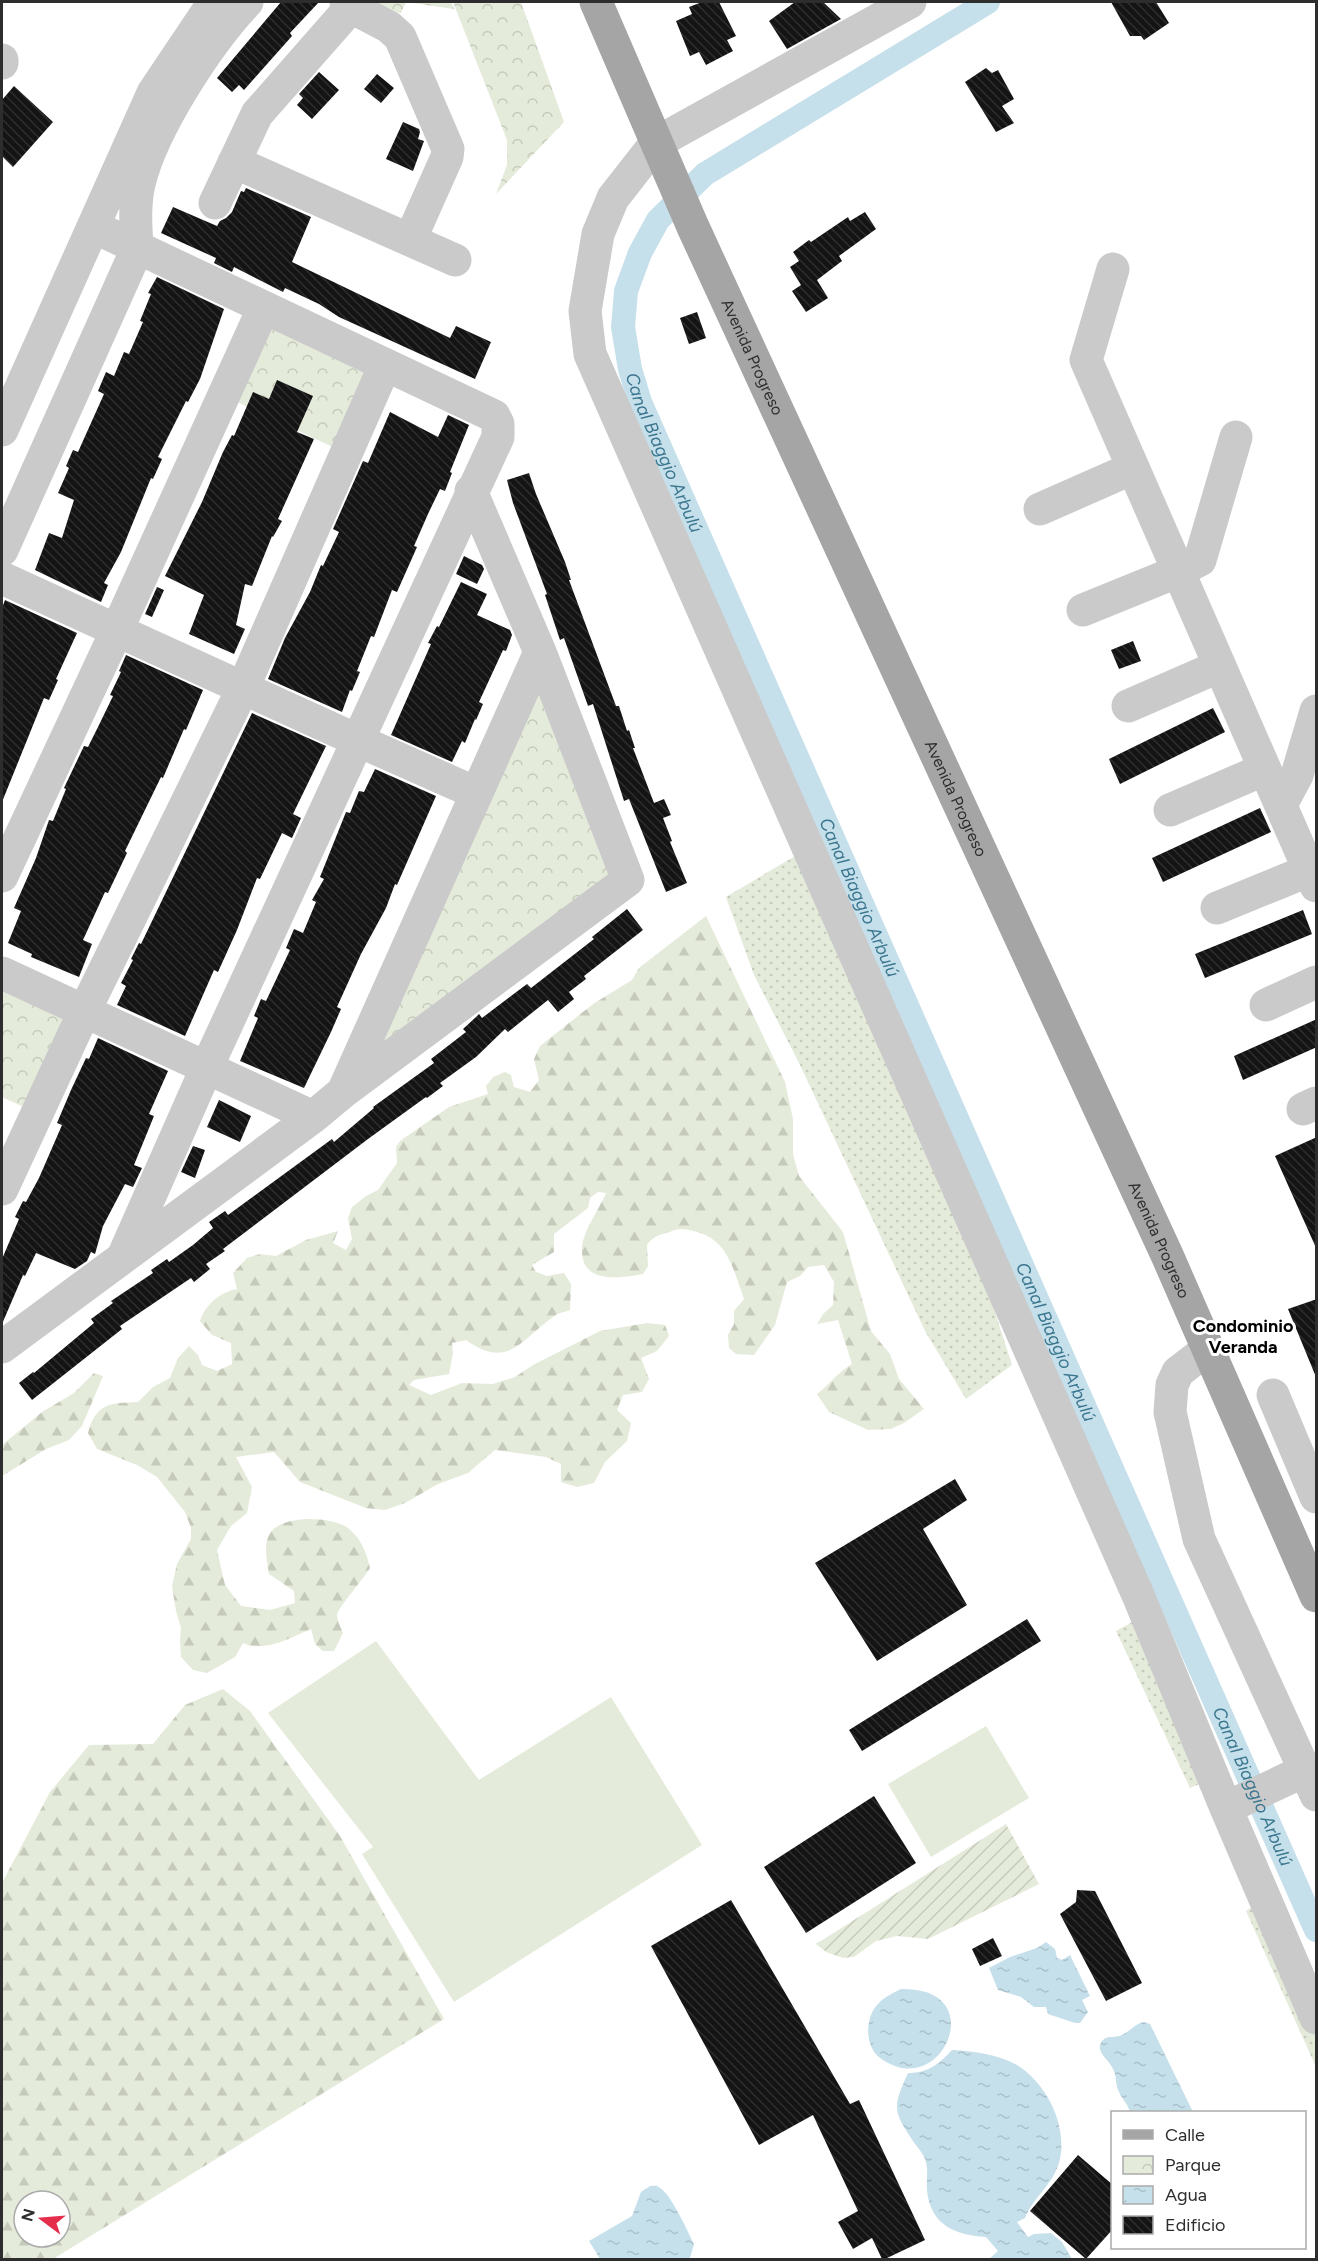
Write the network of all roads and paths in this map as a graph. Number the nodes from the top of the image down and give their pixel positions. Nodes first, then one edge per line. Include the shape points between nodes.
1 (214, 2) edge
2 (247, 2) edge
3 (596, 2) edge
4 (910, 2) edge
5 (348, 4) edge
6 (141, 146) junction
7 (661, 154) junction
8 (234, 162) junction
9 (215, 203) dead end
10 (93, 227) junction
11 (410, 240) junction
12 (137, 249) junction
13 (455, 260) dead end
14 (1113, 269) dead end
15 (262, 309) junction
16 (385, 365) junction
17 (2, 430) edge
18 (1236, 437) dead end
19 (1133, 468) junction
20 (471, 491) junction
21 (1041, 509) dead end
22 (2, 550) edge
23 (1179, 571) junction
24 (2, 578) edge
25 (1083, 610) dead end
26 (117, 630) junction
27 (540, 652) junction
28 (1220, 666) junction
29 (243, 688) junction
30 (1128, 706) dead end
31 (1317, 711) edge
32 (359, 741) junction
33 (1265, 769) junction
34 (476, 793) junction
35 (1281, 805) junction
36 (1170, 810) dead end
37 (2, 876) edge
38 (1313, 878) edge
39 (1217, 908) dead end
40 (2, 973) edge
41 (1317, 982) edge
42 (1266, 1005) dead end
43 (84, 1012) junction
44 (207, 1067) junction
45 (343, 1092) junction
46 (313, 1117) junction
47 (2, 1189) edge
48 (123, 1257) junction
49 (2, 1347) edge
50 (1208, 1349) junction
51 (1274, 1395) dead end
52 (1296, 1447) junction
53 (1258, 1463) junction
54 (1316, 1495) edge
55 (1316, 1591) edge
56 (1311, 1782) edge
57 (1226, 1808) junction
58 (1317, 2018) edge

1 - 6 street via 153,93
2 - 6 street
3 - 7 main road, Avenida Progreso
4 - 7 street
5 - 8 street via 257,114
5 - 11 street via 400,37 448,149
6 - 10 street
6 - 12 street
7 - 50 main road, Avenida Progreso
7 - 57 street via 613,198 598,234 585,311 590,354 1134,1584
8 - 9 street
8 - 11 street
10 - 12 street
10 - 17 street
11 - 13 street
12 - 15 street
12 - 22 street
14 - 19 street via 1086,360
15 - 16 street
15 - 26 street
16 - 20 street via 494,416 498,437
16 - 29 street
18 - 23 street via 1202,556
19 - 21 street
19 - 23 street
20 - 27 street
20 - 32 street
23 - 25 street
23 - 28 street
24 - 26 street
26 - 29 street
26 - 37 street
27 - 34 street
27 - 45 street via 628,880
28 - 30 street
28 - 33 street
29 - 32 street
29 - 43 street
31 - 35 street via 1297,775
32 - 34 street
32 - 44 street
33 - 35 street
33 - 36 street
34 - 45 street
35 - 38 street
38 - 39 street
40 - 43 street
41 - 42 street
43 - 44 street
43 - 47 street
44 - 46 street
44 - 48 street
45 - 46 street
46 - 48 street
48 - 49 street
50 - 53 main road, Avenida Progreso
50 - 56 street via 1178,1372 1172,1385 1170,1412 1199,1539
51 - 52 street
52 - 53 street
52 - 54 street
53 - 55 main road, Avenida Progreso
56 - 57 street
57 - 58 street

